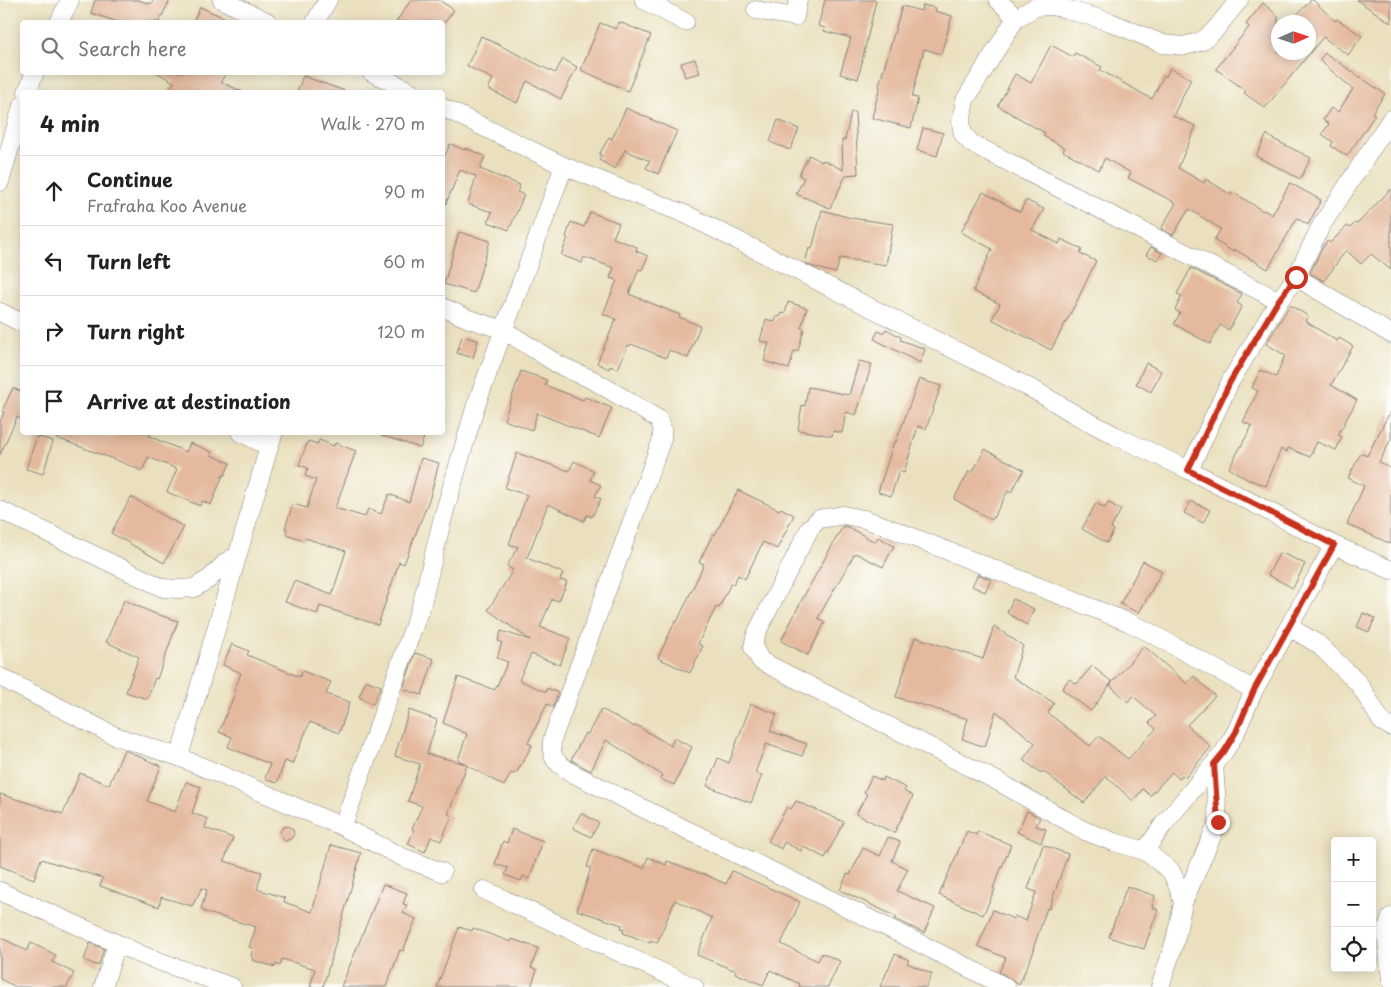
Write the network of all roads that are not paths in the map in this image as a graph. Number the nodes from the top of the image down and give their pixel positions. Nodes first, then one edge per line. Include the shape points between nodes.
1 (70, 0) edge
2 (224, 0) edge
3 (328, 0) edge
4 (644, 0) edge
5 (798, 0) edge
6 (998, 0) edge
7 (1239, 0) edge
8 (756, 10) dead end
9 (1016, 18) junction
10 (60, 20) edge
11 (264, 20) edge
12 (316, 20) edge
13 (684, 22) dead end
14 (34, 75) edge
15 (377, 75) edge
16 (28, 90) edge
17 (408, 90) edge
18 (445, 108) edge
19 (1391, 119) edge
20 (20, 127) edge
21 (564, 166) junction
22 (0, 182) edge
23 (1296, 277) junction
24 (1278, 301) junction
25 (445, 308) edge
26 (0, 312) edge
27 (20, 322) edge
28 (504, 330) junction
29 (1391, 334) edge
30 (252, 435) edge
31 (272, 440) edge
32 (1188, 470) junction
33 (0, 510) edge
34 (1334, 545) junction
35 (238, 555) junction
36 (1391, 570) edge
37 (1290, 627) junction
38 (0, 677) edge
39 (1254, 690) junction
40 (1391, 727) edge
41 (179, 758) junction
42 (1214, 764) junction
43 (341, 826) junction
44 (1145, 851) junction
45 (442, 872) dead end
46 (484, 890) dead end
47 (0, 891) edge
48 (1183, 903) junction
49 (1389, 927) edge
50 (117, 944) junction
51 (1391, 980) edge
52 (102, 987) edge
53 (232, 987) edge
54 (694, 987) edge
55 (1006, 987) edge
56 (1160, 987) edge

1 - 10 street
2 - 11 street
3 - 12 street
4 - 13 street
5 - 8 street via 795,17
6 - 9 street
7 - 9 street via 1214,32 1202,41 1184,46 1163,44 1110,22 1051,6 1036,7
9 - 24 street via 965,100 961,122 963,134 971,143
14 - 16 street
15 - 17 street
18 - 21 street
19 - 23 street via 1320,226
20 - 22 street
21 - 28 street
21 - 32 street via 686,215
23 - 24 street
23 - 29 street
24 - 32 street via 1230,382
25 - 28 street
26 - 27 street
28 - 43 street via 472,417 442,517 422,603
28 - 55 street via 658,419 662,428 662,439 552,740 557,762 572,773 687,831
30 - 31 street
31 - 35 street
32 - 34 street
33 - 35 street via 163,588 194,588
34 - 36 street
34 - 37 street
35 - 41 street
37 - 39 street
37 - 40 street via 1318,644 1359,684 1382,722
38 - 41 street via 115,736
39 - 42 street via 1236,732
39 - 44 street via 1128,622 887,527 844,515 819,520 810,528 756,634 753,647 761,661 999,782 1085,831
41 - 43 street
42 - 44 street
42 - 48 street via 1218,822
43 - 45 street via 402,857
44 - 48 street via 1171,871
46 - 54 street
47 - 50 street
48 - 56 street via 1175,942
49 - 51 street
50 - 52 street
50 - 53 street

